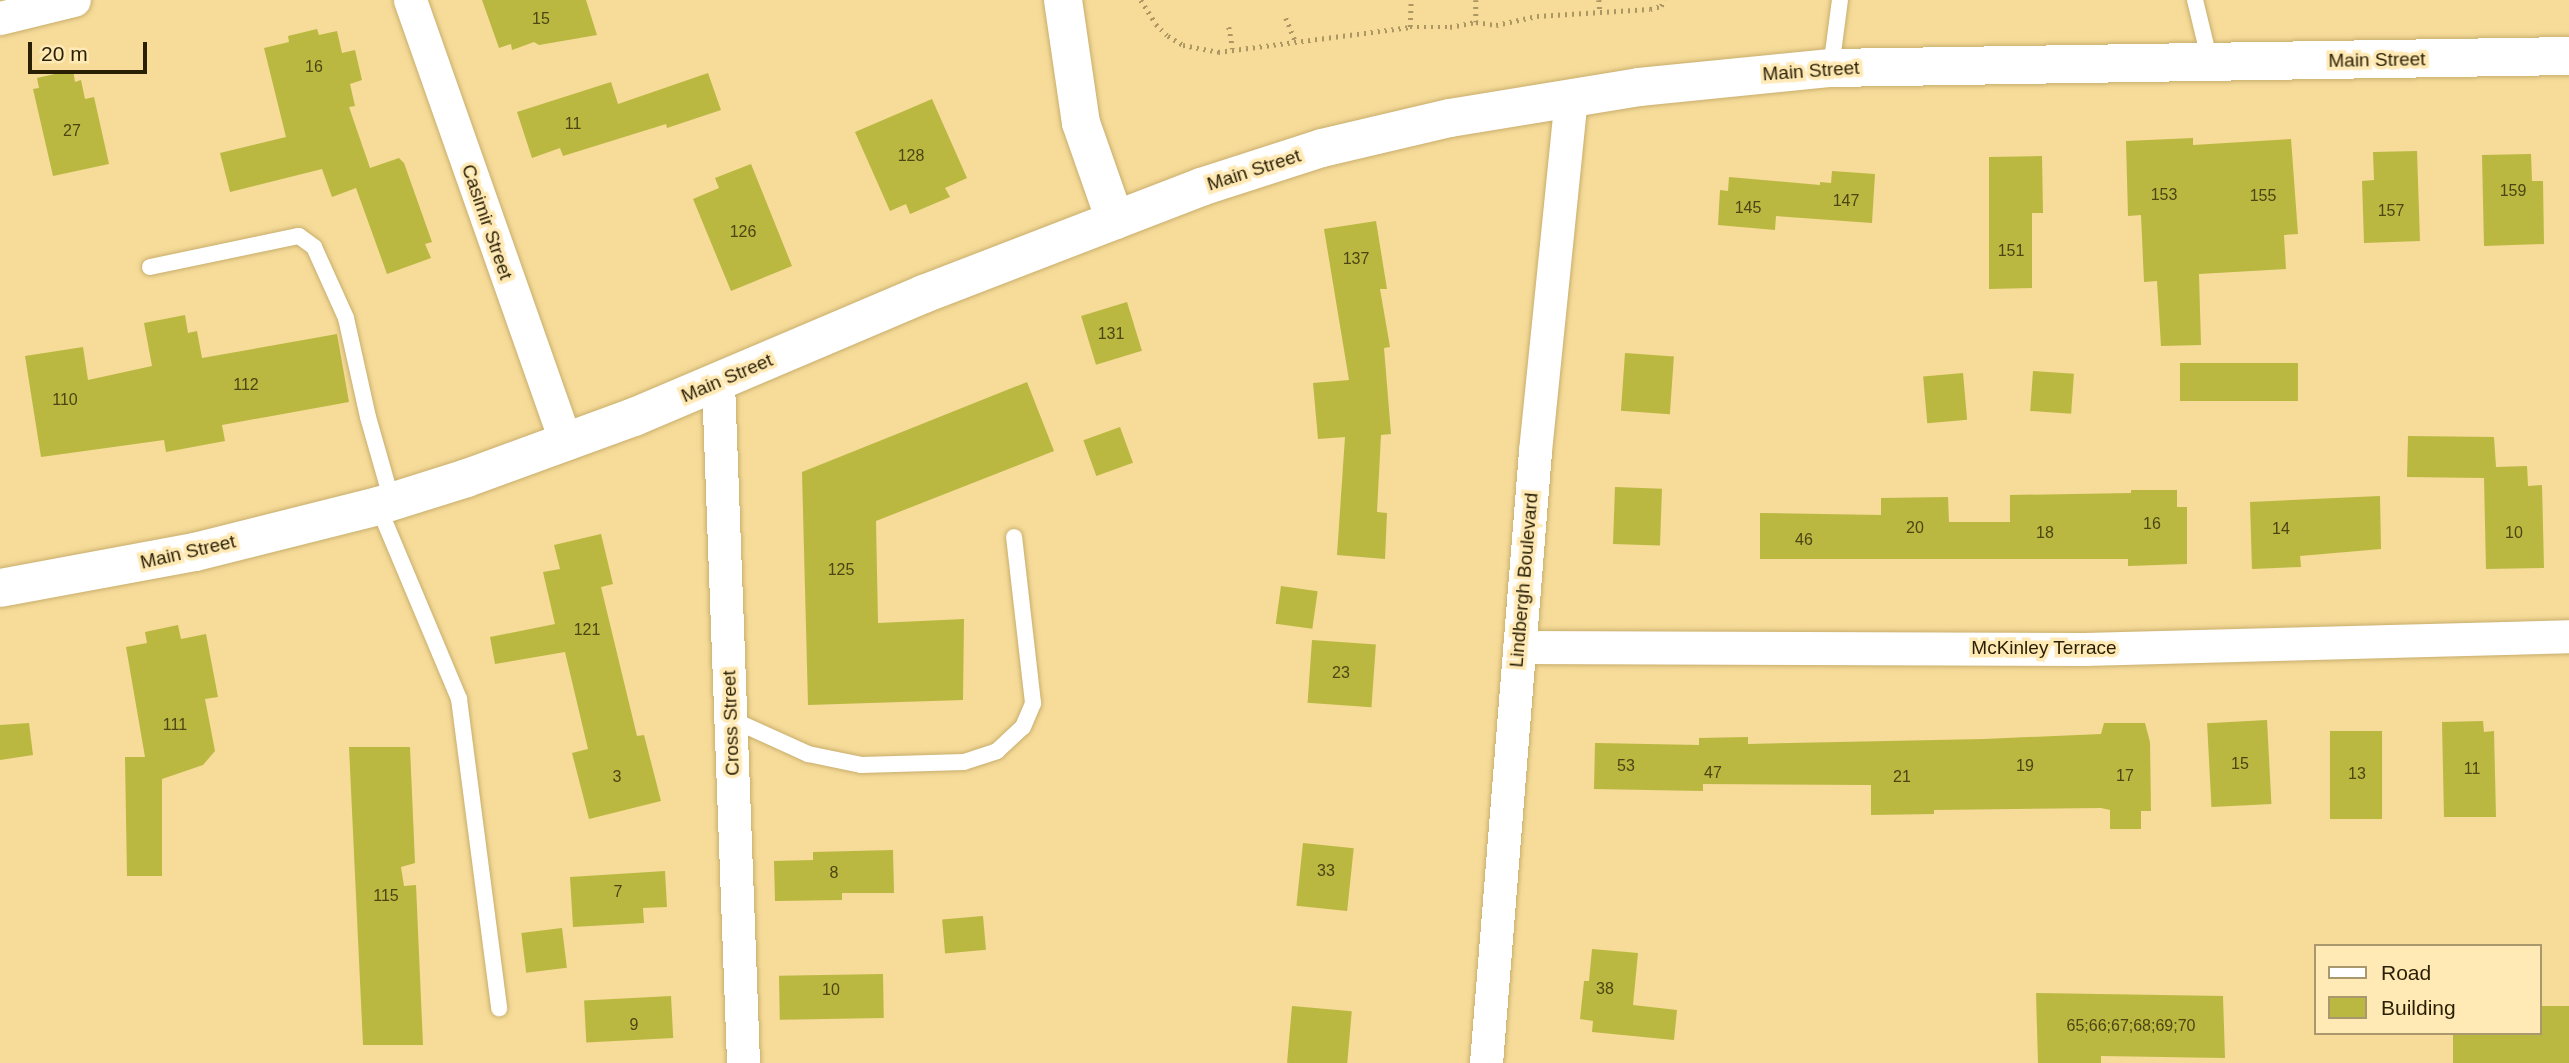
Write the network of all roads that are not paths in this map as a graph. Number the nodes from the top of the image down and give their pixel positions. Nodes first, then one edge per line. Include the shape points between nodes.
1 (74, 0) edge
2 (410, 0) edge
3 (1063, 0) edge
4 (1840, 0) edge
5 (2195, 0) edge
6 (0, 18) edge
7 (2569, 57) edge
8 (2211, 64) junction
9 (1832, 68) junction
10 (1572, 98) junction
11 (1115, 220) junction
12 (150, 267) dead end
13 (718, 383) junction
14 (566, 443) junction
15 (385, 504) junction
16 (1014, 537) dead end
17 (0, 588) edge
18 (2569, 636) edge
19 (1519, 647) junction
20 (731, 719) junction
21 (499, 1008) dead end
22 (743, 1063) edge
23 (1486, 1063) edge

1 - 6 street
2 - 14 street, Casimir Street
3 - 11 main road via 1081,123
4 - 9 lane
5 - 8 lane
7 - 8 main road, Main Street
8 - 9 main road, Main Street
9 - 10 main road, Main Street via 1687,81
10 - 11 main road, Main Street via 1450,118 1322,148
10 - 19 street, Lindbergh Boulevard
11 - 13 main road, Main Street via 925,294
12 - 15 lane via 299,236 314,247 346,318
13 - 14 main road, Main Street
13 - 20 street, Cross Street
14 - 15 main road, Main Street
15 - 17 main road, Main Street via 195,552
15 - 21 lane via 459,699
16 - 20 lane via 1033,703 1023,727 997,751 964,762 861,765 808,754
18 - 19 street, McKinley Terrace via 2084,649
19 - 23 street, Lindbergh Boulevard
20 - 22 street, Cross Street

